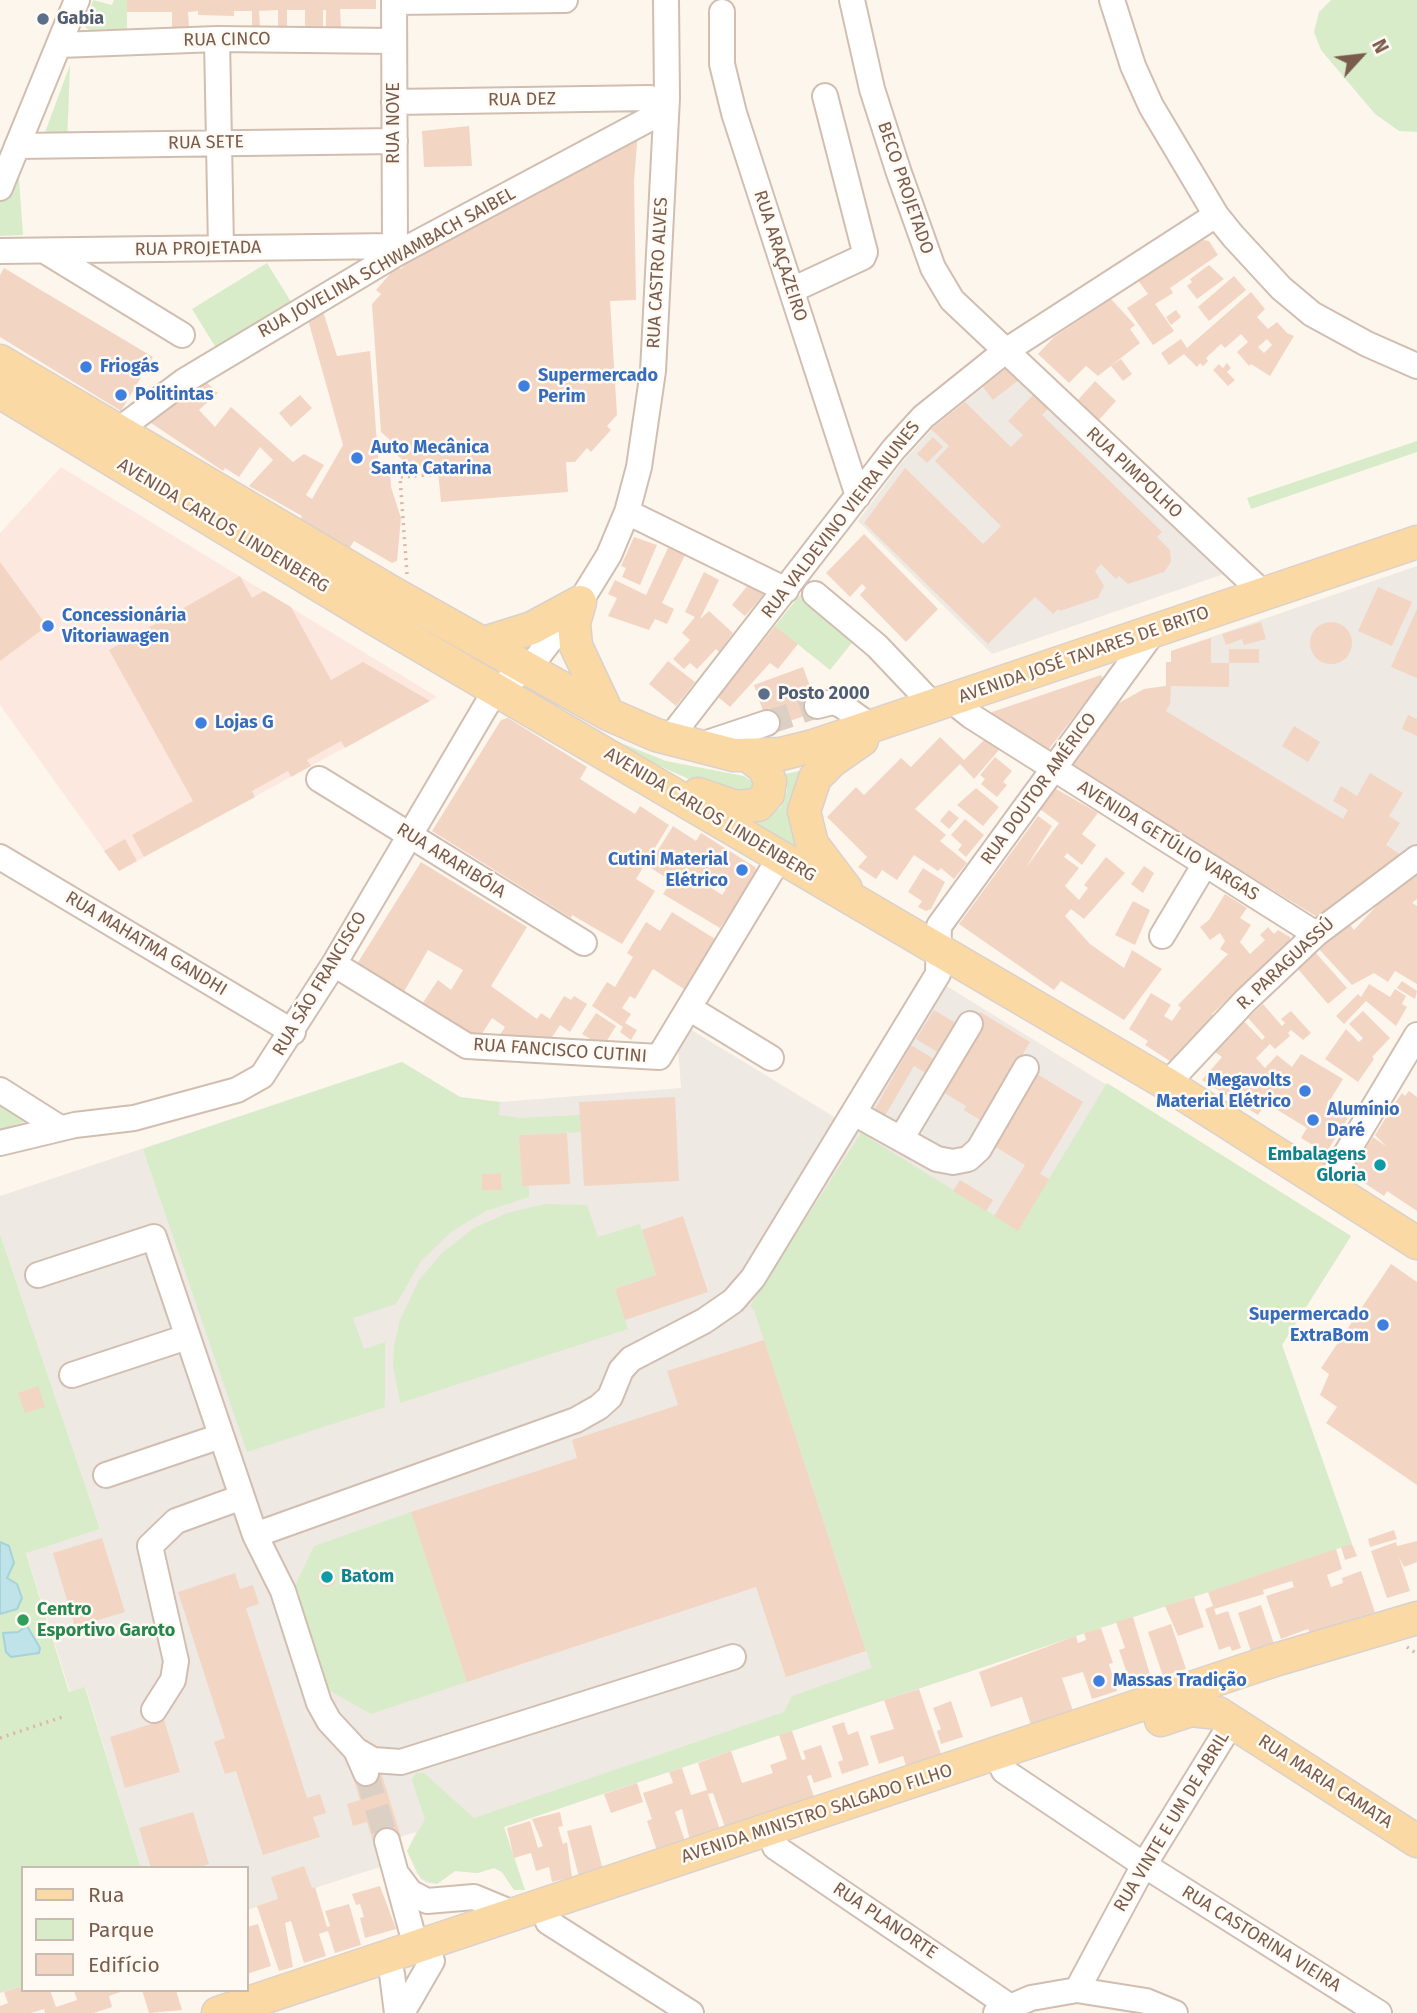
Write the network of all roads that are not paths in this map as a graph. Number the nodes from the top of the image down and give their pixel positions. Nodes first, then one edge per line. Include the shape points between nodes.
1 (77, 0) edge
2 (565, 0) edge
3 (666, 0) edge
4 (852, 0) edge
5 (1112, 0) edge
6 (394, 1) edge
7 (722, 12) dead end
8 (217, 39) junction
9 (394, 41) junction
10 (60, 45) junction
11 (825, 96) dead end
12 (394, 102) junction
13 (661, 102) junction
14 (394, 141) junction
15 (220, 143) junction
16 (17, 146) junction
17 (0, 188) edge
18 (1216, 215) junction
19 (395, 246) joint
20 (221, 248) junction
21 (0, 251) edge
22 (44, 251) junction
23 (792, 290) junction
24 (182, 335) dead end
25 (1004, 352) junction
26 (0, 361) edge
27 (1417, 366) edge
28 (0, 392) edge
29 (117, 430) junction
30 (858, 496) junction
31 (627, 512) junction
32 (1417, 542) edge
33 (786, 590) junction
34 (815, 594) dead end
35 (1264, 594) junction
36 (580, 602) junction
37 (1154, 631) junction
38 (484, 643) junction
39 (529, 668) junction
40 (496, 690) junction
41 (943, 703) junction
42 (817, 706) tunnel mouth
43 (536, 711) junction
44 (608, 713) junction
45 (767, 723) tunnel mouth
46 (881, 724) junction
47 (684, 742) junction
48 (749, 756) junction
49 (1054, 769) junction
50 (642, 775) junction
51 (319, 779) dead end
52 (409, 835) junction
53 (0, 857) edge
54 (780, 857) junction
55 (1417, 858) edge
56 (1205, 864) junction
57 (855, 901) junction
58 (1316, 934) junction
59 (1163, 936) dead end
60 (583, 943) dead end
61 (938, 952) junction
62 (334, 964) junction
63 (689, 1008) junction
64 (970, 1024) dead end
65 (293, 1032) junction
66 (1417, 1035) edge
67 (771, 1058) dead end
68 (1026, 1068) dead end
69 (1167, 1084) junction
70 (0, 1090) edge
71 (854, 1113) junction
72 (61, 1128) junction
73 (901, 1139) junction
74 (0, 1143) edge
75 (1328, 1184) junction
76 (1417, 1243) edge
77 (38, 1275) dead end
78 (187, 1337) junction
79 (72, 1375) dead end
80 (221, 1436) junction
81 (106, 1475) dead end
82 (242, 1497) junction
83 (256, 1535) junction
84 (1410, 1628) edge
85 (733, 1657) dead end
86 (1275, 1660) junction
87 (154, 1710) dead end
88 (1232, 1722) junction
89 (356, 1750) junction
90 (1000, 1763) junction
91 (366, 1773) tunnel mouth
92 (772, 1838) junction
93 (387, 1841) tunnel mouth
94 (1417, 1841) edge
95 (1144, 1865) junction
96 (398, 1876) junction
97 (535, 1914) junction
98 (425, 1950) junction
99 (389, 1965) junction
100 (1077, 1990) junction
101 (1003, 2009) edge
102 (218, 2013) edge
103 (274, 2013) edge
104 (400, 2013) edge
105 (691, 2013) edge
106 (1175, 2013) edge
107 (1379, 2013) edge

1 - 10 street
2 - 6 street
3 - 13 street, RUA CASTRO ALVES
4 - 25 street, BECO PROJETADO via 872,89 933,268 952,300
5 - 18 street via 1132,66 1151,106
6 - 9 street, RUA NOVE
7 - 23 street, RUA ARAÇAZEIRO via 722,64 734,113
8 - 9 street, RUA CINCO
8 - 10 street, RUA CINCO
8 - 15 street
9 - 12 street, RUA NOVE
10 - 16 street
11 - 23 street via 864,252 863,257
12 - 13 street, RUA DEZ
12 - 14 street, RUA NOVE
13 - 29 street, RUA JOVELINA SCHWAMBACH SAIBEL via 184,381
13 - 31 street, RUA CASTRO ALVES via 653,371 639,467
14 - 15 street, RUA SETE
14 - 19 street, RUA NOVE
15 - 16 street, RUA SETE
15 - 20 street
16 - 17 street
18 - 25 street, RUA VALDEVINO VIEIRA NUNES
18 - 27 street via 1258,265 1312,314
19 - 20 street, RUA PROJETADA
20 - 22 street, RUA PROJETADA
21 - 22 street, RUA PROJETADA
22 - 24 street
23 - 30 street, RUA ARAÇAZEIRO
25 - 30 street, RUA VALDEVINO VIEIRA NUNES via 923,417
25 - 35 street, RUA PIMPOLHO
26 - 29 main road, AVENIDA CARLOS LINDENBERG
28 - 40 main road, AVENIDA CARLOS LINDENBERG
29 - 38 main road, AVENIDA CARLOS LINDENBERG
30 - 33 street, RUA VALDEVINO VIEIRA NUNES
31 - 33 street
31 - 36 street, RUA CASTRO ALVES via 609,555
32 - 35 main road, AVENIDA JOSÉ TAVARES DE BRITO
33 - 47 street, RUA VALDEVINO VIEIRA NUNES
34 - 41 street, AVENIDA GETÚLIO VARGAS
35 - 37 main road, AVENIDA JOSÉ TAVARES DE BRITO
36 - 38 main road via 532,628
36 - 39 street, RUA CASTRO ALVES
36 - 44 main road via 574,623 576,646
37 - 41 main road, AVENIDA JOSÉ TAVARES DE BRITO
37 - 49 street, RUA DOUTOR AMÉRICO
38 - 39 main road, AVENIDA CARLOS LINDENBERG
39 - 40 street, RUA SÃO FRANCISCO
39 - 43 main road
39 - 44 main road, AVENIDA CARLOS LINDENBERG
40 - 43 main road, AVENIDA CARLOS LINDENBERG
40 - 52 street, RUA SÃO FRANCISCO
41 - 46 main road, AVENIDA JOSÉ TAVARES DE BRITO
41 - 49 street, AVENIDA GETÚLIO VARGAS
42 - 46 street via 833,702
43 - 50 main road, AVENIDA CARLOS LINDENBERG
44 - 47 main road, AVENIDA CARLOS LINDENBERG
45 - 47 street
46 - 48 main road, AVENIDA JOSÉ TAVARES DE BRITO via 797,751
46 - 57 main road via 823,769 806,799 805,822 812,844
47 - 48 main road, AVENIDA CARLOS LINDENBERG
48 - 50 main road via 764,768 770,781 764,800 750,807 729,806
49 - 56 street, AVENIDA GETÚLIO VARGAS
49 - 61 street, RUA DOUTOR AMÉRICO via 939,926
50 - 54 main road, AVENIDA CARLOS LINDENBERG
51 - 52 street, RUA ARARIBÓIA
52 - 60 street, RUA ARARIBÓIA
52 - 62 street, RUA SÃO FRANCISCO
53 - 65 street, RUA MAHATMA GANDHI
54 - 57 main road, AVENIDA CARLOS LINDENBERG
54 - 63 street, RUA FANCISCO CUTINI
55 - 58 street, R. PARAGUASSÚ
56 - 58 street, AVENIDA GETÚLIO VARGAS
56 - 59 street
57 - 61 main road, AVENIDA CARLOS LINDENBERG
58 - 69 street, R. PARAGUASSÚ
61 - 69 main road, AVENIDA CARLOS LINDENBERG
61 - 71 street, RUA DOUTOR AMÉRICO via 938,974
62 - 63 street, RUA FANCISCO CUTINI via 467,1046 659,1057
62 - 65 street, RUA SÃO FRANCISCO
63 - 67 street
64 - 73 street
65 - 72 street, RUA SÃO FRANCISCO via 262,1076 246,1087 121,1121
66 - 75 street
68 - 73 street via 979,1149 968,1159 953,1163 937,1159
69 - 75 main road, AVENIDA CARLOS LINDENBERG
70 - 72 street
71 - 73 street
71 - 83 street, RUA DOUTOR AMÉRICO via 743,1290 719,1312 631,1359 610,1397 599,1407 557,1428
72 - 74 street, RUA SÃO FRANCISCO
75 - 76 main road, AVENIDA CARLOS LINDENBERG
77 - 78 street via 154,1237
78 - 79 street
78 - 80 street
80 - 81 street
80 - 82 street
82 - 83 street
82 - 87 street via 176,1521 150,1546 176,1661 173,1681
83 - 89 street via 283,1591 323,1713
84 - 86 main road, AVENIDA MINISTRO SALGADO FILHO
85 - 89 street via 401,1762 373,1760
86 - 88 main road, RUA VINTE E UM DE ABRIL via 1246,1695
86 - 90 main road, AVENIDA MINISTRO SALGADO FILHO
88 - 90 main road, AVENIDA MINISTRO SALGADO FILHO via 1209,1710 1191,1710
88 - 94 main road, RUA MARIA CAMATA
88 - 95 street, RUA VINTE E UM DE ABRIL
89 - 91 street
90 - 92 main road, AVENIDA MINISTRO SALGADO FILHO
90 - 95 street, RUA CASTORINA VIEIRA
92 - 97 main road, AVENIDA MINISTRO SALGADO FILHO
92 - 101 street, RUA PLANORTE
93 - 96 street
95 - 100 street, RUA VINTE E UM DE ABRIL
95 - 107 street, RUA CASTORINA VIEIRA
96 - 97 street via 410,1892 427,1900 474,1897
96 - 98 street
97 - 98 main road, AVENIDA MINISTRO SALGADO FILHO
97 - 105 street
98 - 99 main road, AVENIDA MINISTRO SALGADO FILHO
98 - 104 street
99 - 102 main road, AVENIDA MINISTRO SALGADO FILHO
99 - 103 main road, AVENIDA MINISTRO SALGADO FILHO
99 - 104 street
100 - 101 street
100 - 106 street via 1146,2001

